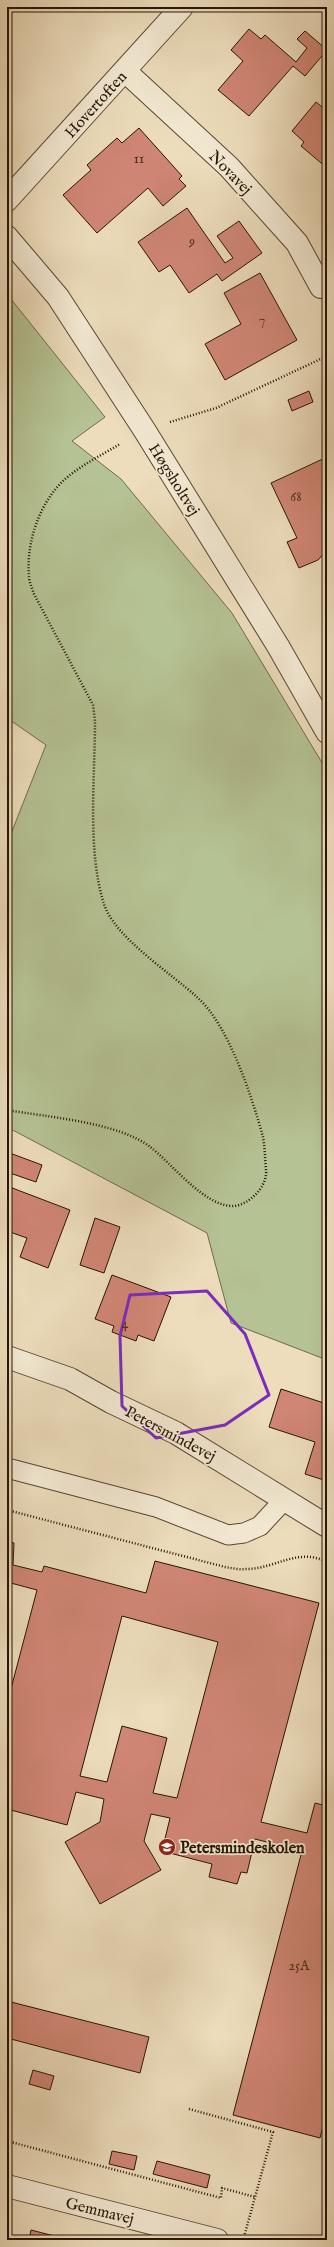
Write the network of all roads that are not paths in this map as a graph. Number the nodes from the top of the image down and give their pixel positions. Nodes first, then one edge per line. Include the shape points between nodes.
1 (182, 7) edge
2 (125, 71) junction
3 (7, 200) edge
4 (7, 237) edge
5 (321, 287) dead end
6 (327, 732) edge
7 (7, 1357) edge
8 (7, 1468) edge
9 (285, 1499) junction
10 (327, 1526) edge
11 (7, 2186) edge
12 (217, 2240) edge

1 - 2 street, Hovertoften
2 - 3 street, Hovertoften
2 - 5 street, Novavej via 229,167 297,243
4 - 6 street, Høgsholtvej via 58,297 145,431 278,646
7 - 9 street, Petersmindevej via 70,1379 176,1433
8 - 9 lane via 156,1507 228,1535 244,1533 260,1526
9 - 10 street, Petersmindevej
11 - 12 street, Gemmavej

